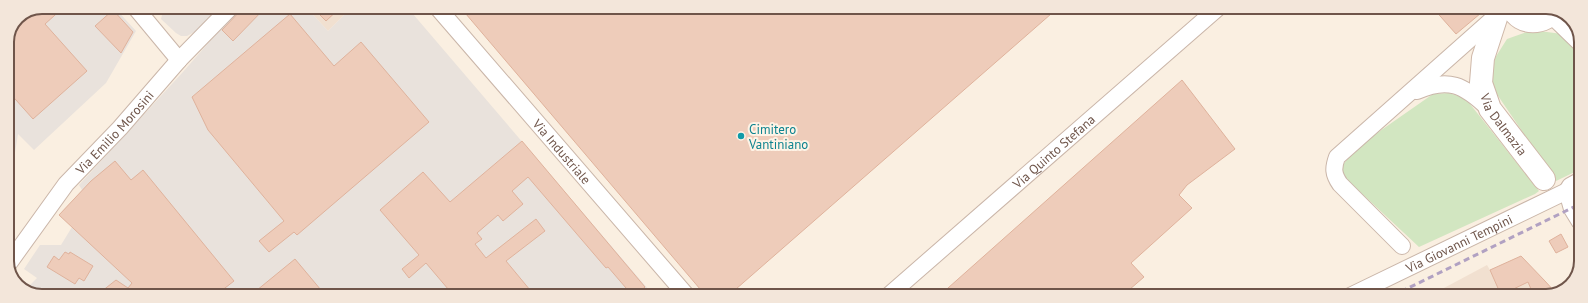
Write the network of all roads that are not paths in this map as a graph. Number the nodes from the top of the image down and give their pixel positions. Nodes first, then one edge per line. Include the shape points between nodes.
1 (141, 14) edge
2 (224, 14) edge
3 (443, 14) edge
4 (1212, 14) edge
5 (1508, 14) edge
6 (1508, 14) edge
7 (1508, 14) edge
8 (1512, 14) edge
9 (1550, 14) edge
10 (1556, 16) edge
11 (1573, 35) edge
12 (1489, 40) junction
13 (179, 60) junction
14 (1410, 94) junction
15 (1490, 109) junction
16 (1544, 179) dead end
17 (1574, 184) edge
18 (1567, 191) junction
19 (1574, 212) edge
20 (1402, 246) dead end
21 (14, 256) edge
22 (681, 289) edge
23 (896, 289) edge
24 (1364, 289) edge

1 - 13 street
2 - 13 street, Via Emilio Morosini
3 - 22 street, Via Industriale
4 - 23 street, Via Quinto Stefana
5 - 12 main road
6 - 12 main road, Via Dalmazia
7 - 14 street
8 - 9 main road via 1535,22
10 - 11 street
12 - 15 main road, Via Dalmazia via 1483,58 1481,83
13 - 21 street, Via Emilio Morosini via 120,128 66,184
14 - 15 street via 1430,85 1451,84 1473,93
14 - 20 street via 1337,157 1334,166 1334,175 1340,184
15 - 16 main road, Via Dalmazia
17 - 18 street, Via Giovanni Tempini
18 - 19 street
18 - 24 street, Via Giovanni Tempini

